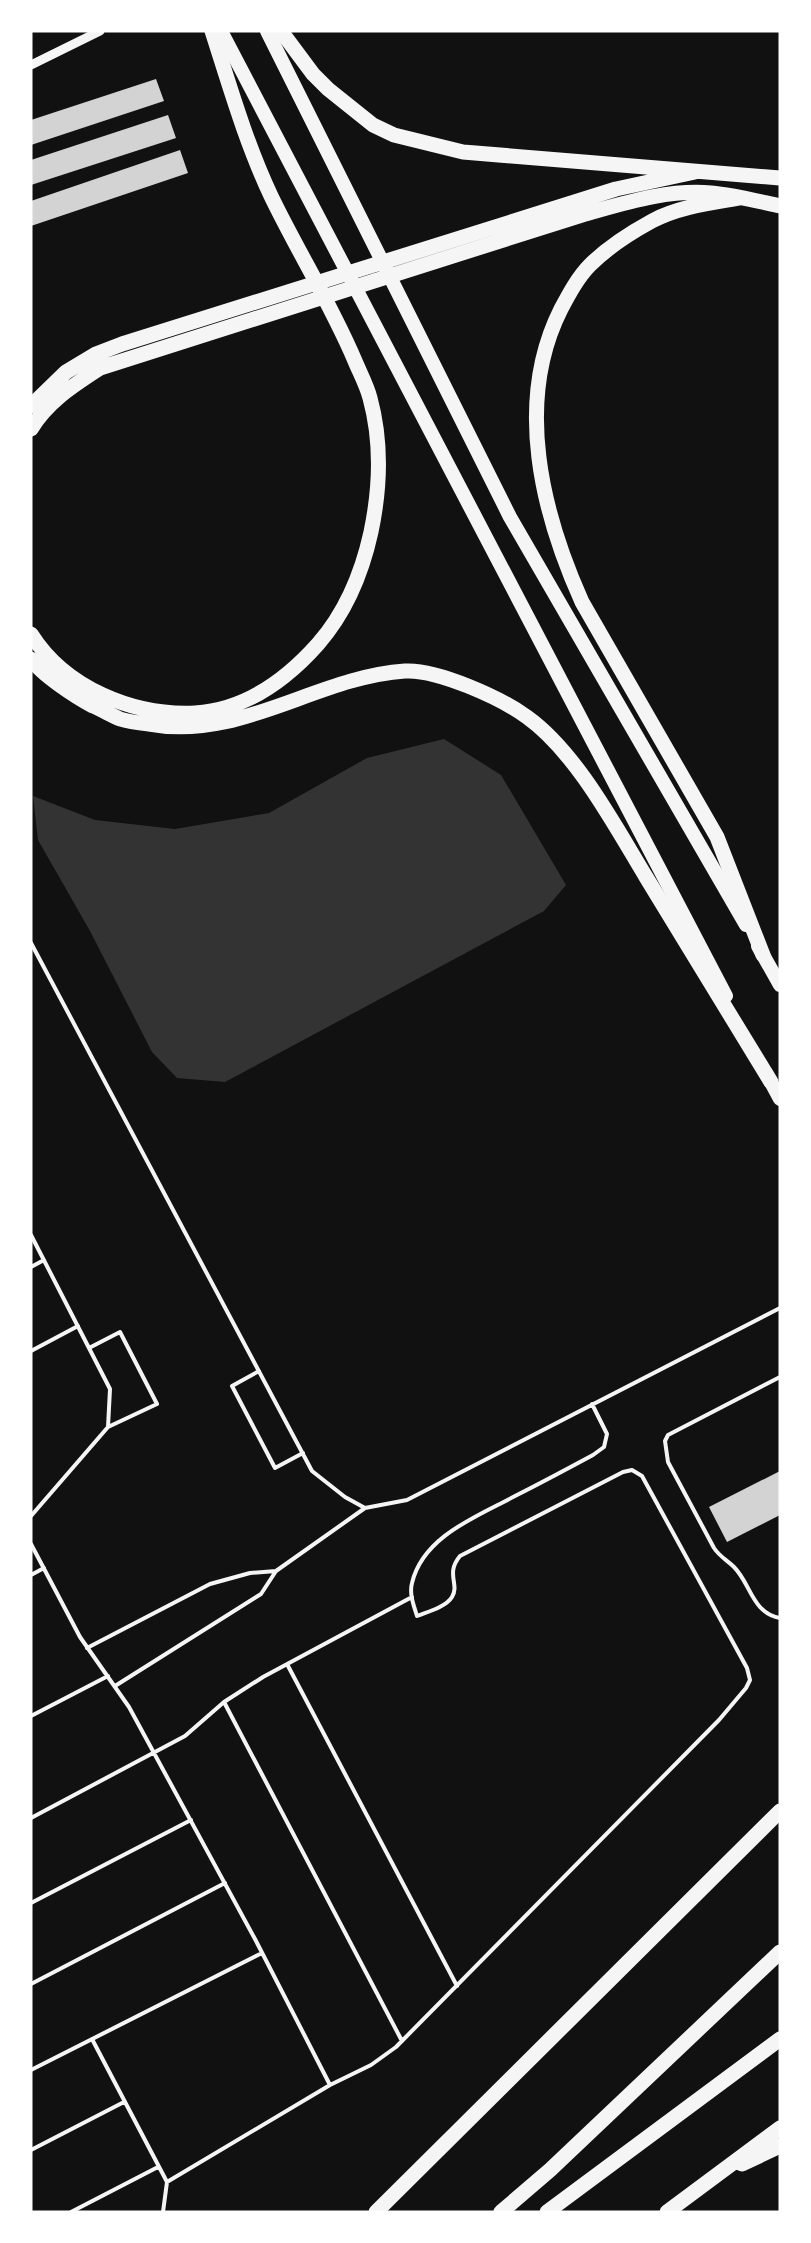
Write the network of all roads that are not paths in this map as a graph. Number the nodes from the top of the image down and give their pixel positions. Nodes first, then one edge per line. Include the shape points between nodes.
1 (100, 31) edge
2 (212, 31) edge
3 (222, 31) edge
4 (267, 31) edge
5 (281, 31) edge
6 (31, 65) edge
7 (695, 172) junction
8 (780, 178) edge
9 (739, 198) junction
10 (780, 206) edge
11 (427, 257) junction
12 (297, 298) junction
13 (31, 406) edge
14 (31, 429) edge
15 (31, 634) edge
16 (31, 659) edge
17 (31, 944) edge
18 (763, 955) junction
19 (780, 985) edge
20 (776, 1088) edge
21 (780, 1099) edge
22 (31, 1235) edge
23 (44, 1260) junction
24 (31, 1268) edge
25 (780, 1308) edge
26 (78, 1326) junction
27 (89, 1348) junction
28 (31, 1351) edge
29 (259, 1371) junction
30 (780, 1377) edge
31 (592, 1404) junction
32 (108, 1428) junction
33 (303, 1453) junction
34 (365, 1508) junction
35 (31, 1516) edge
36 (31, 1544) edge
37 (44, 1568) junction
38 (276, 1572) junction
39 (31, 1574) edge
40 (412, 1596) junction
41 (780, 1618) edge
42 (87, 1648) junction
43 (287, 1664) junction
44 (108, 1676) junction
45 (115, 1686) junction
46 (224, 1702) junction
47 (31, 1716) edge
48 (155, 1753) junction
49 (780, 1811) edge
50 (31, 1818) edge
51 (191, 1820) junction
52 (225, 1883) junction
53 (31, 1903) edge
54 (780, 1952) edge
55 (262, 1953) junction
56 (31, 1984) edge
57 (457, 1986) junction
58 (780, 2039) edge
59 (92, 2040) junction
60 (402, 2041) junction
61 (31, 2070) edge
62 (330, 2085) junction
63 (124, 2102) junction
64 (780, 2128) edge
65 (780, 2146) edge
66 (31, 2150) edge
67 (158, 2166) junction
68 (714, 2177) junction
69 (167, 2182) junction
70 (71, 2212) edge
71 (162, 2212) edge
72 (376, 2212) edge
73 (501, 2212) edge
74 (547, 2212) edge
75 (667, 2212) edge

1 - 6 street
2 - 15 highway via 248,144 347,341 370,396 376,425 379,473 376,511 367,548 345,607 331,629 302,662 273,686 248,700 221,709 196,713 168,712 118,702 67,674
3 - 20 highway
4 - 18 highway via 510,517
5 - 7 highway via 328,89 373,125 394,135 463,152
7 - 8 highway
7 - 11 highway via 616,189
9 - 10 highway
9 - 11 highway via 710,193 679,194 622,204
9 - 18 highway via 704,204 653,221 622,239 589,266 570,291 552,328 537,399 536,437 542,484 568,571 582,602 717,837
11 - 12 highway
12 - 13 highway via 131,341 96,354 66,372
12 - 14 highway via 100,368 60,395
16 - 20 highway via 76,697 122,720 161,727 196,728 228,722 368,676 407,671 437,675 473,688 527,716 573,765 611,820
17 - 29 lane
18 - 19 highway
20 - 21 highway
22 - 23 lane
23 - 24 lane
23 - 26 lane
25 - 31 lane
26 - 27 lane
26 - 28 lane
27 - 32 lane via 110,1389
27 - 32 lane via 120,1332 157,1404
29 - 33 lane
29 - 33 lane via 232,1386 275,1468
30 - 41 lane via 668,1435 665,1441 668,1462 714,1548 720,1557 735,1567 761,1610
31 - 34 lane via 407,1500
31 - 40 lane via 607,1434 604,1447 451,1532 423,1560 412,1584
32 - 35 lane
33 - 34 lane via 312,1471
34 - 38 lane
36 - 37 lane
37 - 39 lane
37 - 42 lane
38 - 42 lane via 250,1573 210,1584
38 - 45 lane via 261,1594
40 - 43 lane
40 - 57 lane via 417,1616 445,1603 452,1597 452,1568 460,1556 632,1470 642,1476 747,1668 750,1680 720,1720
42 - 44 lane
43 - 46 lane
43 - 57 lane
44 - 45 lane
44 - 47 lane
45 - 48 lane
46 - 48 lane via 185,1736
46 - 60 lane
48 - 50 lane
48 - 51 lane
49 - 72 highway
51 - 52 lane
51 - 53 lane
52 - 55 lane
52 - 56 lane
54 - 73 highway via 550,2170
55 - 59 lane
55 - 62 lane
57 - 60 lane
58 - 74 highway
59 - 61 lane
59 - 63 lane
60 - 62 lane via 377,2061
62 - 69 lane
63 - 66 lane
63 - 67 lane
64 - 68 highway
65 - 68 highway
67 - 69 lane
67 - 70 lane
68 - 75 highway
69 - 71 lane

